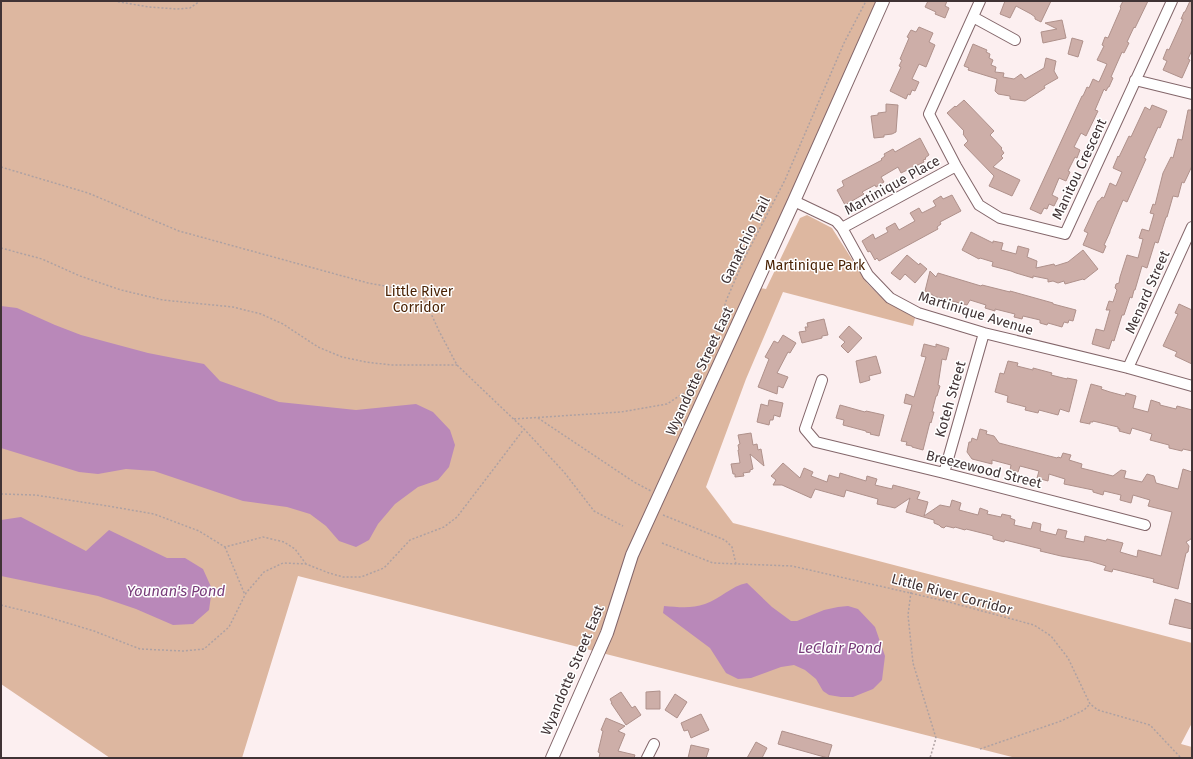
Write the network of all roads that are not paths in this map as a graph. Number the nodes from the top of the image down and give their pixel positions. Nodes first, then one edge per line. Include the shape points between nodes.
1 (883, 1) edge
2 (980, 1) edge
3 (1172, 1) edge
4 (973, 17) junction
5 (1015, 40) dead end
6 (1135, 80) junction
7 (1192, 94) edge
8 (956, 166) junction
9 (794, 201) junction
10 (1192, 227) edge
11 (842, 228) junction
12 (984, 333) junction
13 (1128, 368) junction
14 (822, 380) dead end
15 (1192, 386) edge
16 (944, 473) junction
17 (1145, 525) dead end
18 (654, 744) dead end
19 (552, 758) edge
20 (647, 758) edge

1 - 9 street, Wyandotte Street East
2 - 4 street, Manitou Crescent
3 - 6 street, Manitou Crescent
4 - 5 street
4 - 8 street, Manitou Crescent via 929,114
6 - 7 street
6 - 8 street, Manitou Crescent via 1064,234 1000,218 979,205
8 - 11 street, Martinique Place
9 - 11 street, Martinique Avenue via 836,221
9 - 19 street, Wyandotte Street East via 632,555 607,633
10 - 13 street, Menard Street
11 - 12 street, Martinique Avenue via 868,275 890,298 918,313
12 - 13 street, Martinique Avenue
12 - 16 street, Koteh Street
13 - 15 street, Martinique Avenue
14 - 16 street, Breezewood Street via 805,429 816,442
16 - 17 street, Breezewood Street
18 - 20 street

